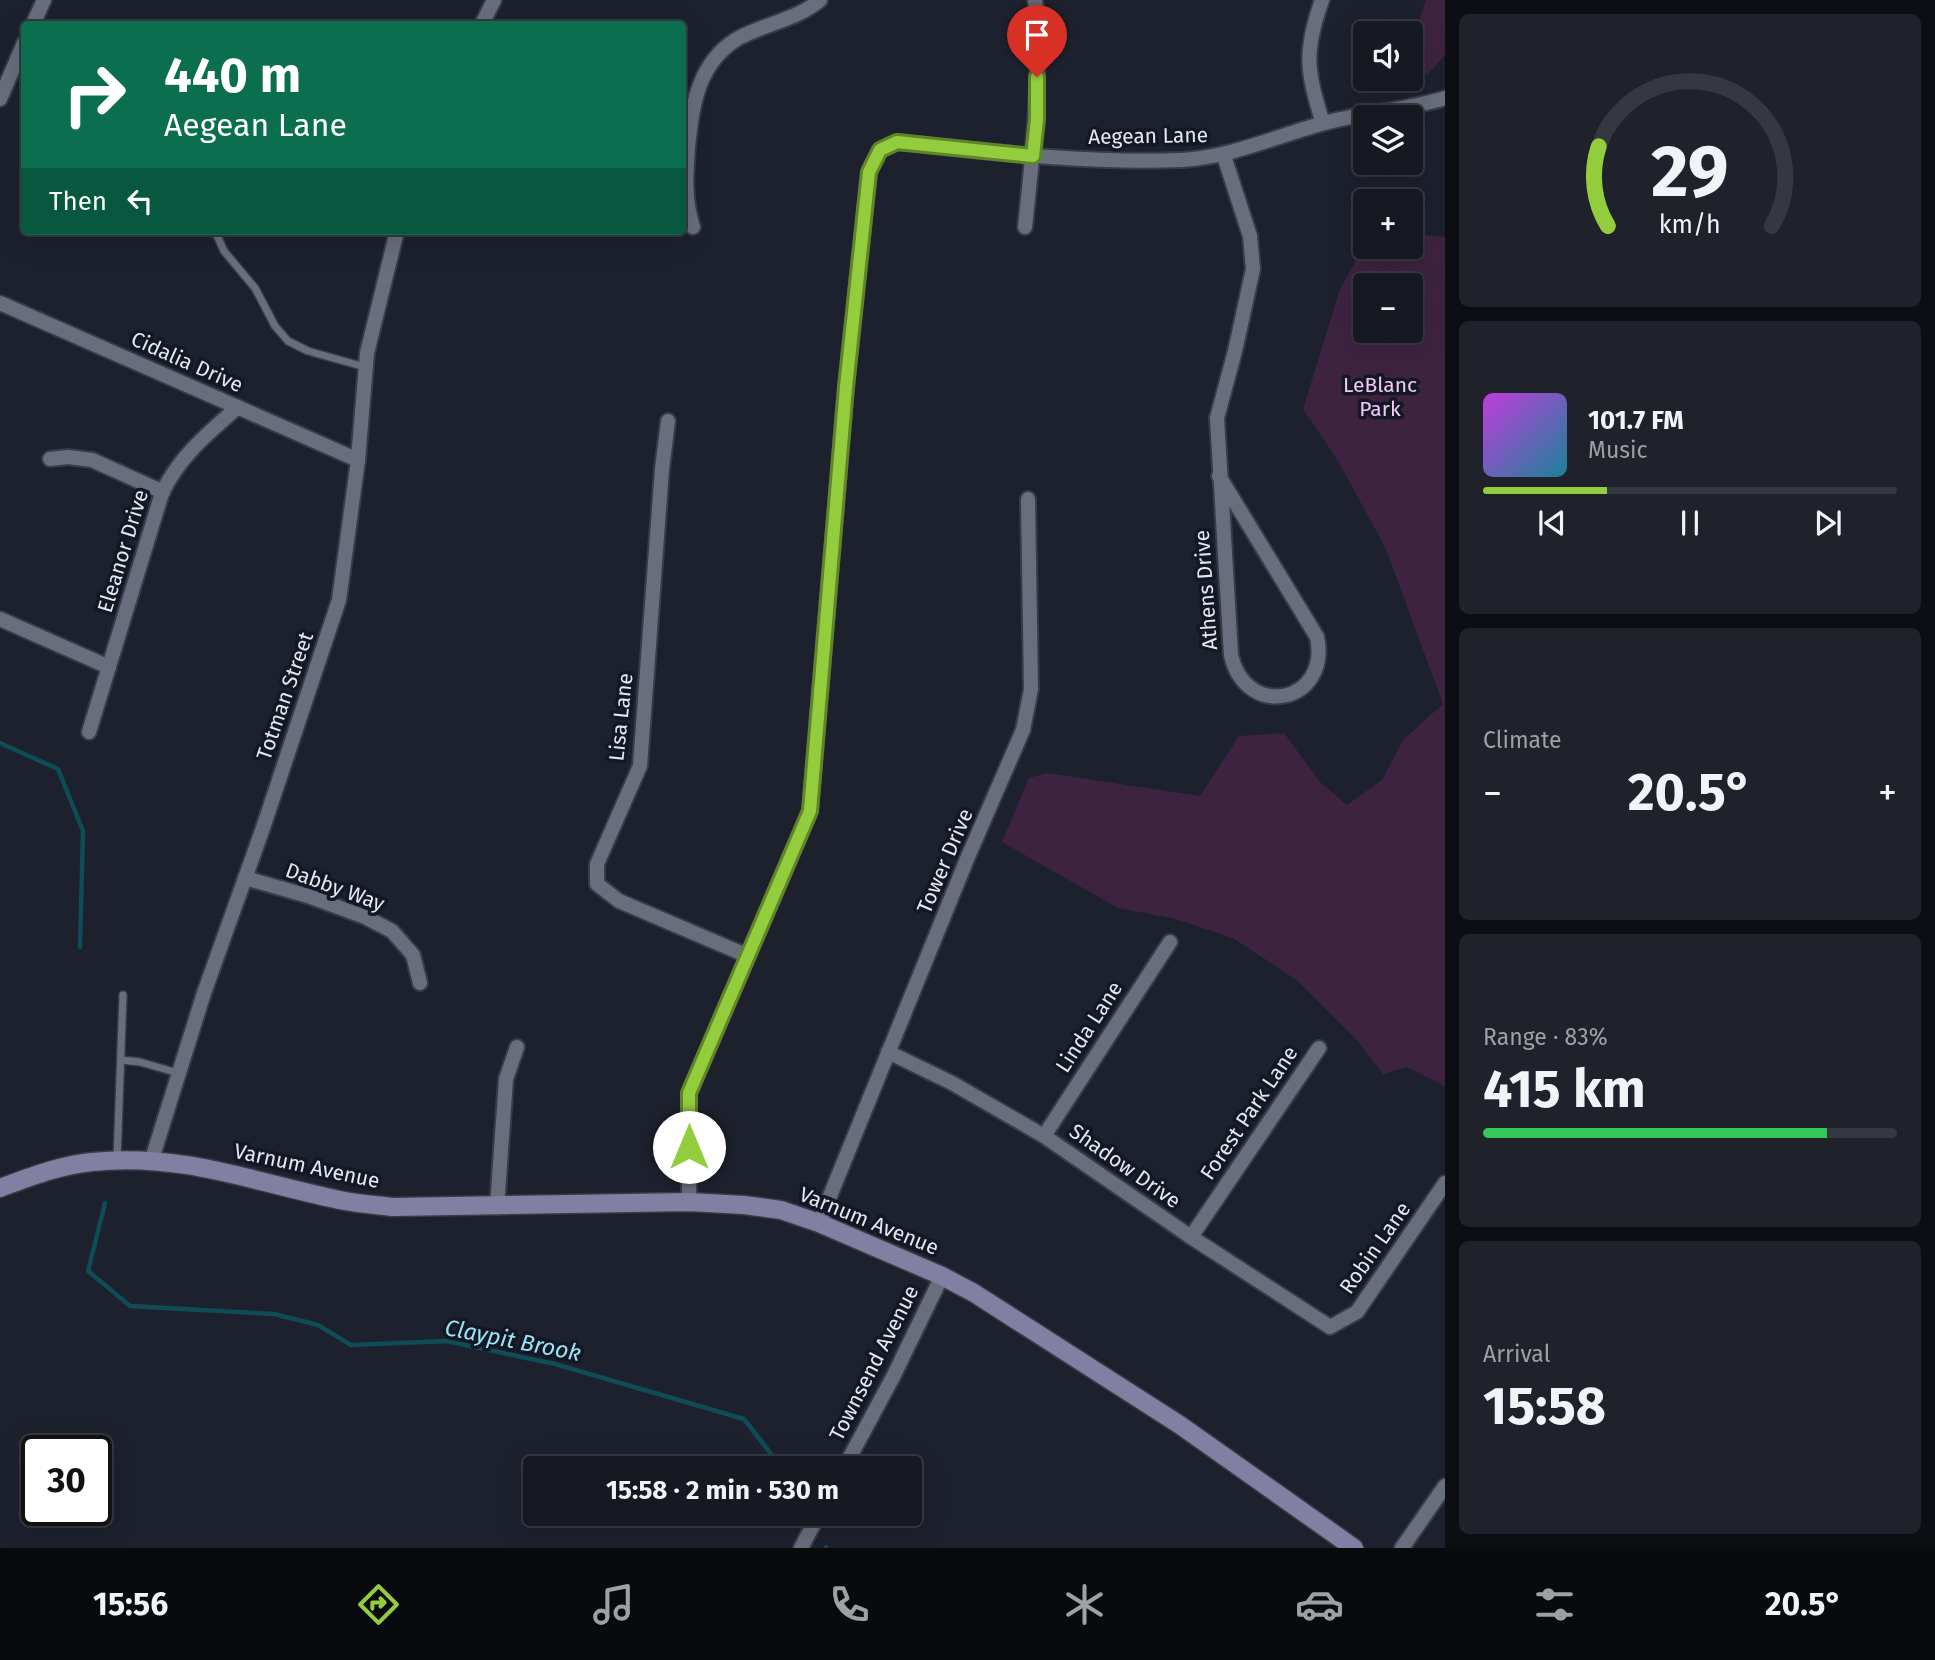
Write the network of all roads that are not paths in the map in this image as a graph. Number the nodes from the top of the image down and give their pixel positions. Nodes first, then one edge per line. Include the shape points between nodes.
1 (44, 0) edge
2 (494, 0) edge
3 (820, 0) edge
4 (1035, 0) edge
5 (1322, 0) edge
6 (34, 21) edge
7 (484, 21) edge
8 (21, 50) edge
9 (1445, 98) edge
10 (0, 99) edge
11 (1323, 123) junction
12 (1033, 156) junction
13 (1224, 156) junction
14 (686, 170) edge
15 (686, 201) edge
16 (693, 227) dead end
17 (1025, 227) dead end
18 (217, 235) edge
19 (396, 235) edge
20 (0, 303) edge
21 (366, 367) junction
22 (237, 407) junction
23 (668, 421) dead end
24 (50, 459) dead end
25 (358, 460) junction
26 (1219, 476) junction
27 (163, 492) junction
28 (1028, 499) dead end
29 (0, 619) edge
30 (109, 667) junction
31 (89, 732) dead end
32 (245, 878) junction
33 (1170, 942) dead end
34 (748, 956) junction
35 (420, 983) dead end
36 (123, 995) dead end
37 (517, 1047) dead end
38 (1319, 1048) dead end
39 (888, 1052) junction
40 (121, 1060) junction
41 (178, 1073) junction
42 (1044, 1136) junction
43 (152, 1159) junction
44 (117, 1160) junction
45 (1445, 1183) edge
46 (0, 1188) edge
47 (689, 1202) junction
48 (496, 1207) junction
49 (819, 1223) junction
50 (1191, 1237) junction
51 (942, 1276) junction
52 (1330, 1326) joint
53 (850, 1456) edge
54 (1445, 1486) edge
55 (813, 1526) edge
56 (801, 1548) edge
57 (1354, 1548) edge
58 (1402, 1548) edge

1 - 6 street
2 - 7 street
3 - 14 street via 802,12 759,27 714,59 699,84 691,112
4 - 12 street via 1037,119
5 - 11 street via 1308,64
8 - 10 street
9 - 11 street, Aegean Lane
11 - 13 street, Aegean Lane
12 - 13 street, Aegean Lane via 1182,160
12 - 17 street
12 - 34 street, Aegean Lane via 897,142 880,150 869,172 810,811
13 - 26 street, Athens Drive via 1250,236 1254,269 1217,418
15 - 16 street
18 - 21 lane via 288,341
19 - 21 street, Totman Street
20 - 22 street, Cidalia Drive
21 - 25 street, Totman Street
22 - 25 street, Cidalia Drive
22 - 27 street, Eleanor Drive via 196,443
23 - 34 street, Lisa Lane via 640,766 597,864 597,884 619,901
24 - 27 street via 92,460
25 - 32 street, Totman Street via 339,600
26 - 26 street, Athens Drive via 1317,637 1318,665 1303,688 1291,694 1277,697 1251,690 1234,668
27 - 30 street, Eleanor Drive
28 - 39 street, Tower Drive via 1029,709
29 - 30 street
30 - 31 street, Eleanor Drive
32 - 35 street, Dabby Way via 308,896 392,931 413,955
32 - 41 street, Totman Street
33 - 42 street, Linda Lane
34 - 47 street via 689,1093
36 - 40 lane
37 - 48 street via 506,1079
38 - 50 street, Forest Park Lane
39 - 42 street, Shadow Drive
39 - 49 street, Tower Drive
40 - 41 lane
40 - 44 lane
41 - 43 street, Totman Street
42 - 50 street, Shadow Drive
43 - 44 main road, Varnum Avenue
43 - 48 main road, Varnum Avenue via 201,1165 346,1201 393,1207
44 - 46 main road, Varnum Avenue via 71,1165
45 - 52 street, Robin Lane via 1357,1312
47 - 48 main road, Varnum Avenue
47 - 49 main road, Varnum Avenue via 780,1210
49 - 51 main road, Varnum Avenue
50 - 52 street, Shadow Drive
51 - 53 street, Townsend Avenue
51 - 57 main road, Varnum Avenue via 1180,1425
54 - 58 street
55 - 56 street

